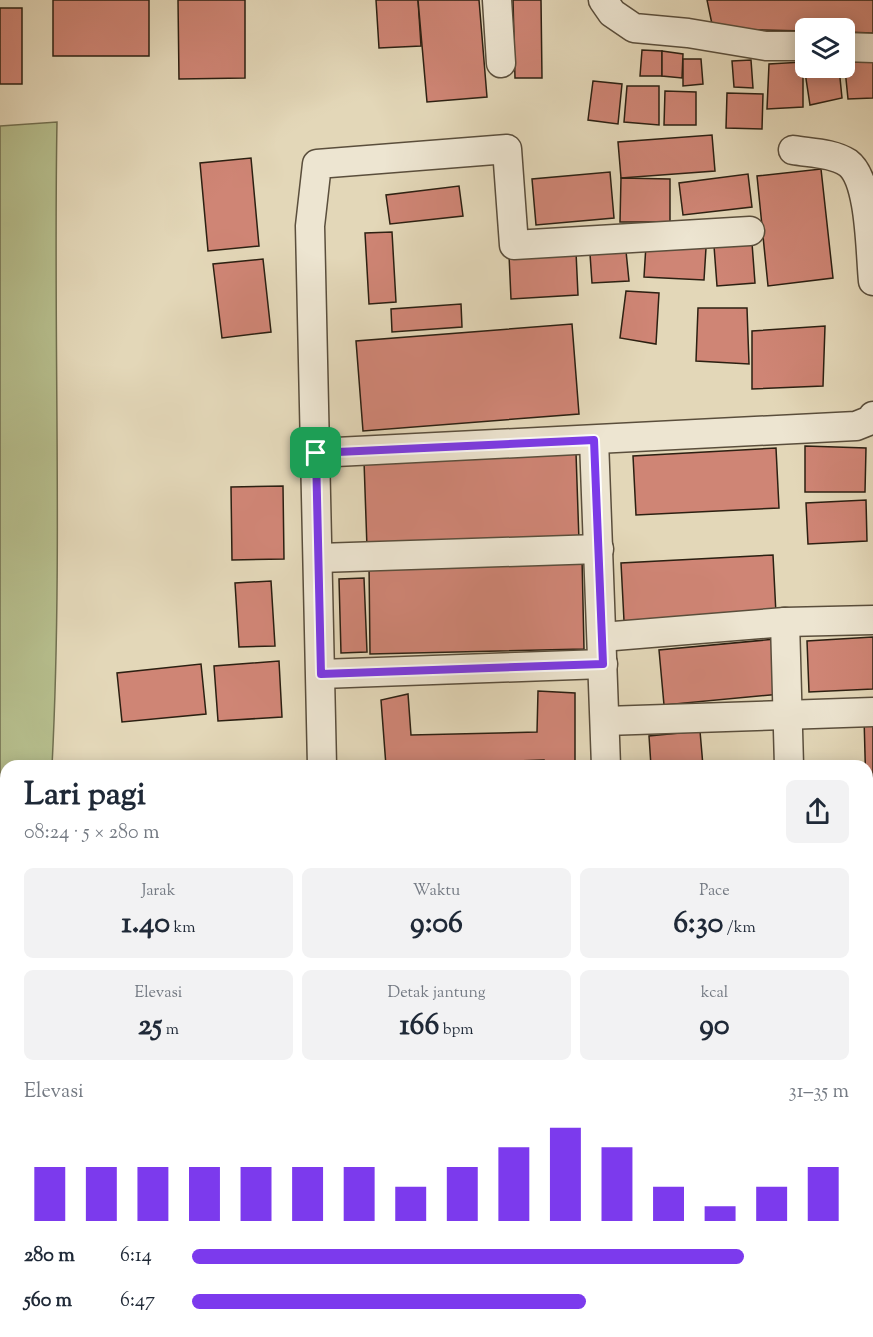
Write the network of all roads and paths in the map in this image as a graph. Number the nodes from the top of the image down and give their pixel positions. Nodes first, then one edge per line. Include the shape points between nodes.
1 (497, 0) edge
2 (603, 0) edge
3 (795, 46) edge
4 (855, 47) edge
5 (873, 48) edge
6 (501, 63) dead end
7 (793, 150) dead end
8 (750, 231) dead end
9 (873, 281) edge
10 (873, 416) edge
11 (594, 440) junction
12 (316, 453) junction
13 (599, 549) junction
14 (319, 558) junction
15 (873, 620) edge
16 (785, 622) junction
17 (603, 651) junction
18 (321, 674) junction
19 (873, 712) edge
20 (788, 715) junction
21 (605, 721) junction
22 (322, 760) edge
23 (606, 760) edge
24 (789, 760) edge

1 - 6 street
2 - 3 street via 612,14 634,28 766,46
4 - 5 street
7 - 9 street via 831,156 855,169 867,216
8 - 12 street via 514,245 507,148 317,164 310,226
10 - 11 street via 856,426
11 - 12 street
11 - 13 street
12 - 14 street
13 - 14 street
13 - 17 street
14 - 18 street
15 - 16 street
16 - 17 street
16 - 20 street
17 - 18 street
17 - 21 street
18 - 22 street
19 - 20 street
20 - 21 street
20 - 24 street
21 - 23 street

